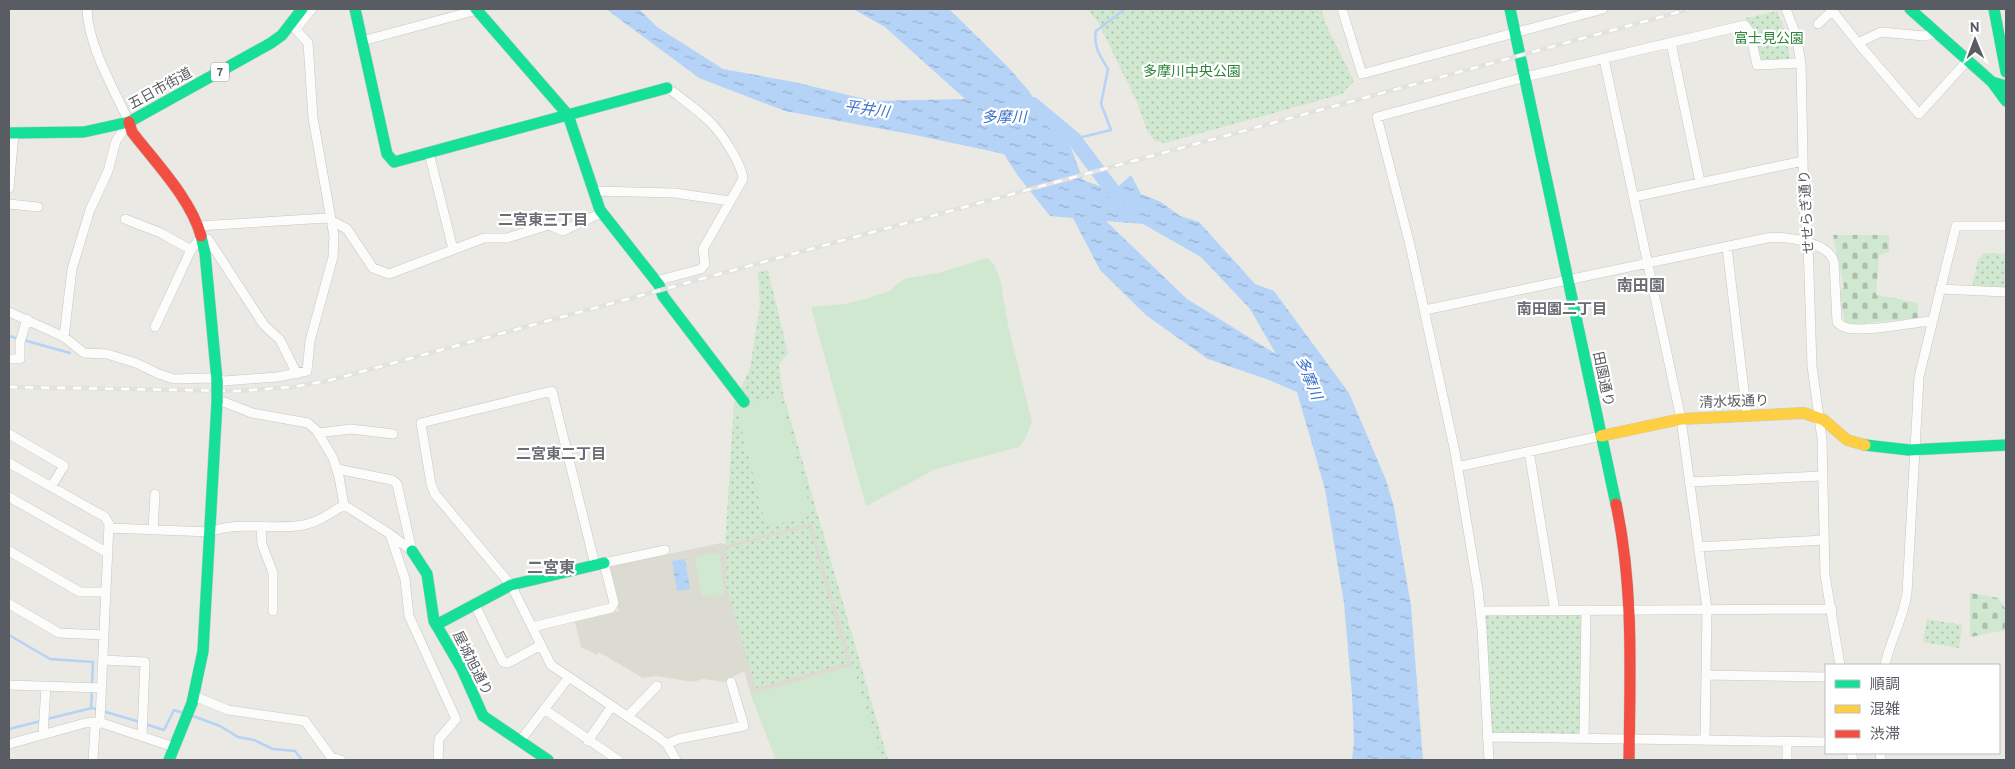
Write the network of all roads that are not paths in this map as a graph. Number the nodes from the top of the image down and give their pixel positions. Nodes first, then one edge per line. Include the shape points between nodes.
1 (87, 9) edge
2 (302, 9) edge
3 (312, 9) edge
4 (355, 9) edge
5 (477, 9) edge
6 (1342, 9) edge
7 (1510, 9) edge
8 (1603, 9) edge
9 (1786, 9) edge
10 (1832, 9) edge
11 (1910, 9) edge
12 (1994, 9) edge
13 (1574, 13) edge
14 (2002, 22) edge
15 (1818, 24) dead end
16 (294, 27) junction
17 (1516, 33) junction
18 (1937, 33) junction
19 (362, 42) junction
20 (1671, 43) junction
21 (1858, 43) junction
22 (1604, 59) junction
23 (1968, 61) junction
24 (1801, 63) junction
25 (2006, 72) edge
26 (1525, 77) junction
27 (1992, 82) junction
28 (2006, 86) edge
29 (667, 88) joint
30 (2006, 101) edge
31 (568, 115) junction
32 (129, 122) junction
33 (12, 133) edge
34 (429, 153) junction
35 (1803, 161) junction
36 (1700, 182) junction
37 (9, 188) edge
38 (594, 191) junction
39 (1634, 197) junction
40 (730, 201) junction
41 (9, 204) edge
42 (38, 208) dead end
43 (602, 213) junction
44 (125, 219) dead end
45 (330, 219) junction
46 (2006, 226) edge
47 (200, 232) junction
48 (1808, 243) junction
49 (1728, 247) junction
50 (453, 249) junction
51 (191, 250) junction
52 (1648, 263) junction
53 (1568, 280) junction
54 (656, 281) junction
55 (1940, 288) junction
56 (2006, 292) edge
57 (1425, 310) junction
58 (9, 312) edge
59 (26, 319) junction
60 (1932, 321) junction
61 (155, 327) dead end
62 (64, 337) junction
63 (9, 359) edge
64 (297, 374) junction
65 (217, 380) junction
66 (217, 402) junction
67 (744, 402) dead end
68 (1747, 416) junction
69 (1818, 416) junction
70 (1681, 419) junction
71 (318, 433) junction
72 (9, 434) edge
73 (393, 434) dead end
74 (1601, 436) junction
75 (2006, 445) edge
76 (1915, 450) junction
77 (1529, 451) junction
78 (9, 463) edge
79 (1457, 467) junction
80 (337, 469) junction
81 (1822, 476) junction
82 (1690, 482) junction
83 (51, 487) junction
84 (155, 494) dead end
85 (9, 497) edge
86 (344, 504) junction
87 (260, 526) junction
88 (109, 528) junction
89 (153, 530) junction
90 (210, 532) junction
91 (390, 534) junction
92 (1824, 540) junction
93 (1698, 546) junction
94 (666, 550) dead end
95 (9, 551) edge
96 (412, 551) junction
97 (108, 553) junction
98 (599, 564) junction
99 (511, 586) junction
100 (106, 592) junction
101 (9, 604) edge
102 (475, 605) junction
103 (1630, 609) junction
104 (1707, 609) junction
105 (1832, 609) junction
106 (1555, 610) junction
107 (1586, 610) junction
108 (273, 611) dead end
109 (1480, 611) junction
110 (436, 626) junction
111 (532, 627) junction
112 (104, 636) junction
113 (541, 645) junction
114 (102, 660) junction
115 (1840, 664) edge
116 (1885, 664) edge
117 (1706, 675) junction
118 (1825, 677) edge
119 (569, 678) junction
120 (731, 682) dead end
121 (9, 685) edge
122 (46, 686) junction
123 (657, 686) dead end
124 (101, 688) junction
125 (193, 699) junction
126 (612, 706) junction
127 (544, 709) junction
128 (100, 714) junction
129 (628, 716) junction
130 (44, 726) junction
131 (142, 727) junction
132 (1487, 736) junction
133 (1584, 738) junction
134 (1629, 739) junction
135 (1705, 740) junction
136 (588, 741) junction
137 (520, 742) junction
138 (1787, 742) junction
139 (1825, 742) edge
140 (9, 744) edge
141 (667, 744) junction
142 (174, 756) edge
143 (94, 760) edge
144 (335, 760) edge
145 (341, 760) edge
146 (438, 760) edge
147 (548, 760) edge
148 (618, 760) edge
149 (676, 760) edge
150 (1489, 760) edge
151 (1629, 760) edge
152 (1787, 760) edge

1 - 32 street via 108,81
2 - 16 street, 五日市街道 / 7
3 - 16 street
4 - 19 street
5 - 19 street
5 - 31 street
6 - 17 street via 1362,74
7 - 17 street, 田園通り
8 - 13 street
9 - 24 street, せせらぎ通り via 1796,35
10 - 15 street
10 - 21 street
11 - 18 street
12 - 14 street
13 - 17 street
14 - 25 street
16 - 32 street, 五日市街道 / 7
16 - 45 street via 308,43 313,118
17 - 26 street, 田園通り
18 - 21 street via 1924,36 1881,32
18 - 23 street
19 - 34 street via 390,159 399,162
20 - 22 street
20 - 24 street via 1745,25 1750,32 1757,66
20 - 36 street
21 - 23 street via 1919,114
22 - 26 street
22 - 39 street
23 - 27 street
24 - 35 street, せせらぎ通り
26 - 53 street, 田園通り
26 - 57 street via 1377,117
27 - 28 street
27 - 30 street
29 - 31 street
29 - 40 street via 711,123 732,153 743,179
31 - 34 street
31 - 38 street
32 - 33 street, 五日市街道 / 7 via 92,132
32 - 47 street via 132,132 181,196
32 - 62 street via 116,141 72,269
33 - 37 street
34 - 50 street
35 - 36 street
35 - 48 street, せせらぎ通り
36 - 39 street
38 - 40 street via 674,193
38 - 43 street
39 - 52 street
40 - 54 street via 702,249 705,264 701,269
41 - 42 street
43 - 50 street via 563,230 549,225 507,238 484,238
43 - 54 street
44 - 51 street via 161,233
45 - 47 street
45 - 50 street via 347,229 373,268 387,273
45 - 64 street via 334,236 333,257 310,341 307,371
46 - 55 street via 1956,226
47 - 51 street
47 - 64 street via 208,239 264,325 280,340
47 - 65 street via 205,253
48 - 49 street via 1790,237 1774,237
48 - 60 street via 1832,255 1836,322 1840,325 1873,328
48 - 69 street, せせらぎ通り via 1812,366
49 - 52 street
49 - 68 street
51 - 61 street
52 - 53 street
52 - 70 street
53 - 57 street
53 - 74 street, 田園通り
54 - 67 street via 663,296
55 - 56 street
55 - 60 street
57 - 79 street
58 - 59 street
59 - 62 street
59 - 63 street via 20,342 20,359
60 - 76 street via 1919,377
62 - 65 street via 84,353 107,354 174,380
64 - 65 street
65 - 66 street, bridge
66 - 71 street via 252,413 304,421
66 - 90 street
68 - 69 street, 清水坂通り via 1804,413
68 - 70 street, 清水坂通り
69 - 76 street via 1853,442
69 - 81 street, せせらぎ通り
70 - 74 street, 清水坂通り
70 - 82 street
71 - 73 street via 351,429
71 - 80 street
72 - 83 street via 64,466
74 - 77 street, 清水坂通り
74 - 103 street, 田園通り via 1621,528
75 - 76 street via 1978,444
76 - 116 street via 1907,593 1904,612
77 - 79 street, 清水坂通り
77 - 106 street
78 - 83 street
79 - 109 street
80 - 86 street
80 - 96 street via 392,480 397,484
81 - 82 street
81 - 92 street, せせらぎ通り
82 - 93 street
83 - 88 street via 105,517
84 - 89 street
85 - 97 street
86 - 87 street via 325,517 304,525
86 - 91 street
87 - 90 street
87 - 108 street via 262,544 272,573
88 - 89 street
88 - 97 street
89 - 90 street
90 - 125 street via 203,650
91 - 96 street
91 - 146 street via 405,579 409,616 455,718 439,739
92 - 93 street
92 - 105 street, せせらぎ通り via 1825,575
93 - 104 street
94 - 98 street
95 - 100 street via 80,592
96 - 110 street, 屋城旭通り via 426,574
97 - 100 street
98 - 99 street
98 - 99 street via 552,391 421,423 435,494
98 - 111 street via 614,603 611,608
99 - 102 street
99 - 111 street
100 - 112 street
101 - 112 street via 59,633
102 - 110 street
102 - 113 street via 503,662 508,663
103 - 104 street
103 - 107 street
103 - 134 street, 田園通り
104 - 105 street
104 - 117 street
105 - 115 street, せせらぎ通り
106 - 107 street
106 - 109 street
107 - 133 street
109 - 132 street
110 - 137 street, 屋城旭通り via 462,670 482,716
111 - 113 street
112 - 114 street
113 - 119 street via 551,665
114 - 124 street
114 - 131 street via 145,662
117 - 118 street
117 - 135 street
119 - 126 street
119 - 127 street
120 - 141 street via 744,726
121 - 122 street
122 - 124 street
122 - 130 street
123 - 129 street
124 - 128 street
125 - 142 street
125 - 144 street via 228,710 305,721
126 - 129 street
126 - 136 street
127 - 136 street
127 - 137 street
128 - 130 street via 85,723
128 - 131 street
128 - 143 street via 95,728
129 - 141 street
130 - 140 street
131 - 142 street
132 - 133 street
132 - 150 street
133 - 134 street
134 - 135 street
134 - 151 street, 田園通り
135 - 138 street
136 - 148 street
137 - 147 street, 屋城旭通り
138 - 139 street
138 - 152 street
141 - 149 street
144 - 145 street

